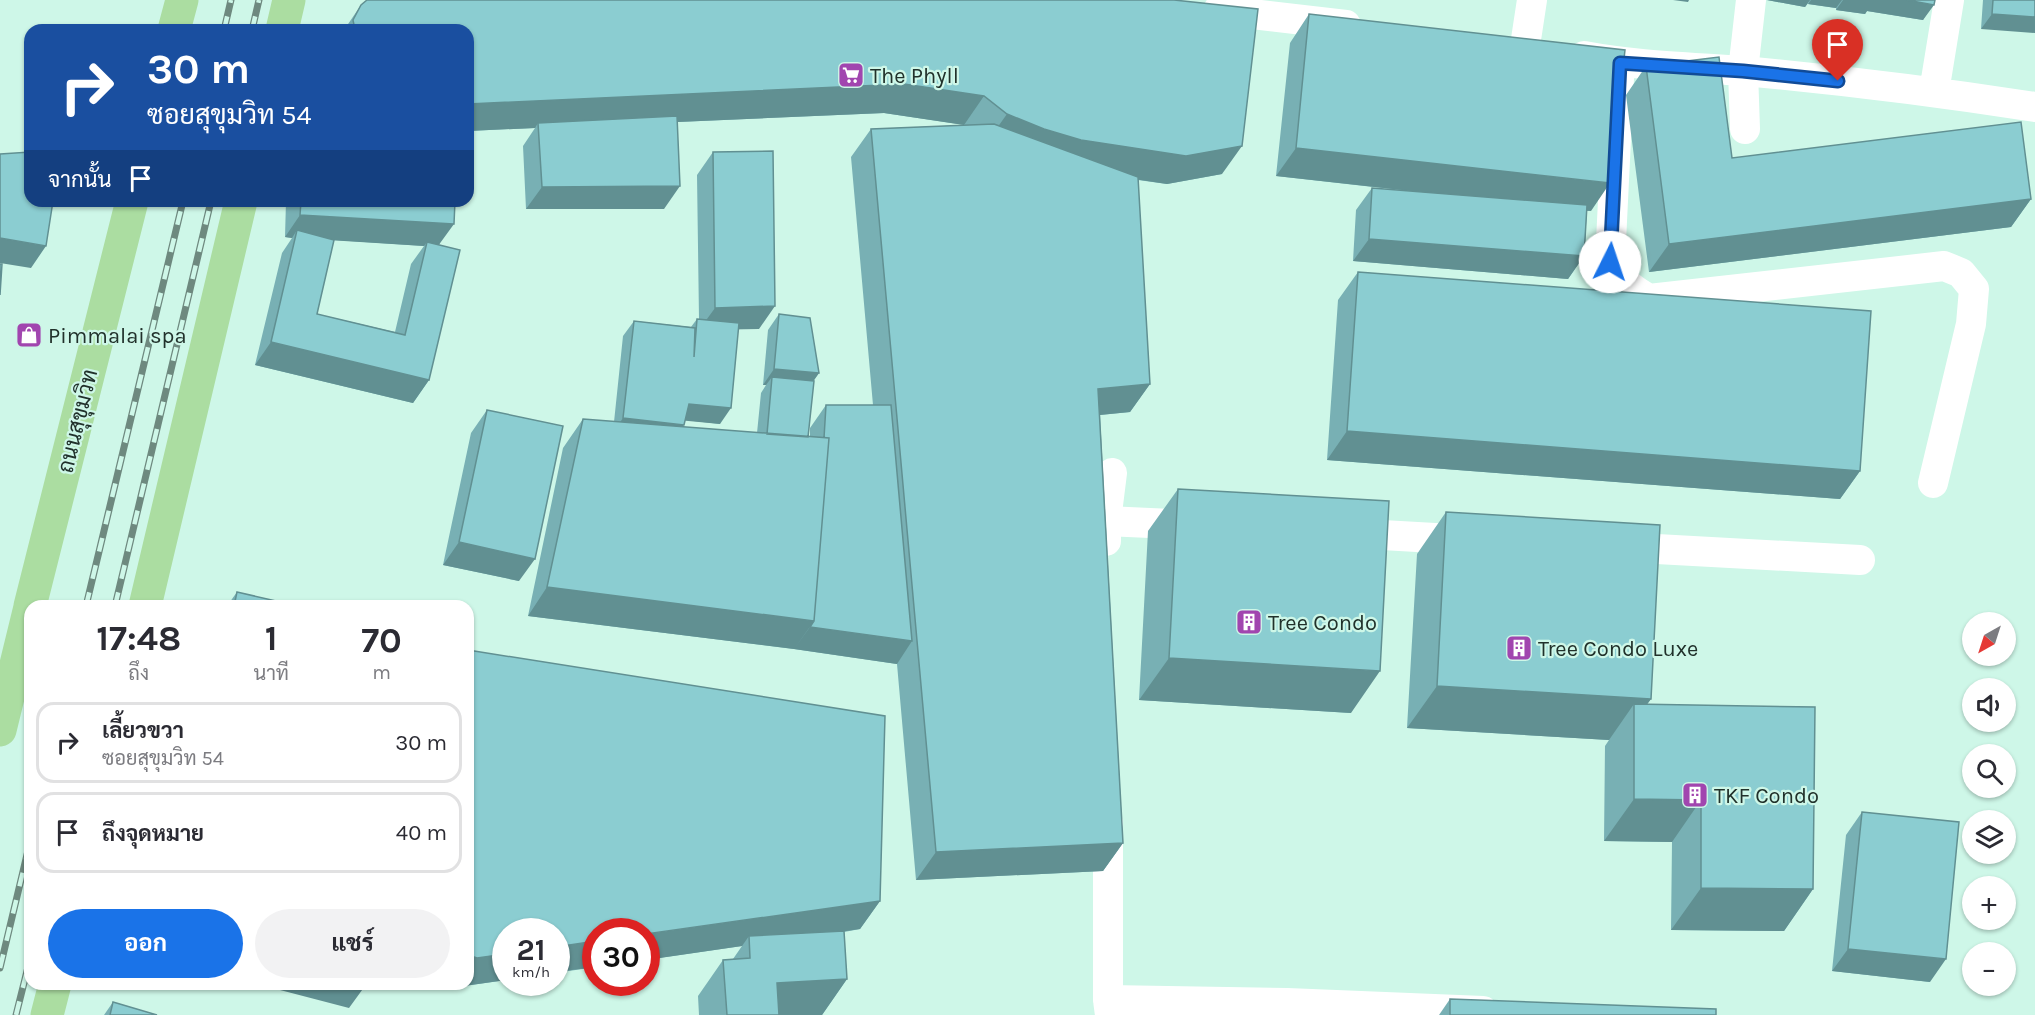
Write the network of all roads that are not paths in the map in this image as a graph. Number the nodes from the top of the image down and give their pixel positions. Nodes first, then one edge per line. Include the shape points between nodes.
1 (182, 0) edge
2 (289, 0) edge
3 (1532, 0) edge
4 (1751, 0) edge
5 (1949, 0) edge
6 (1187, 7) edge
7 (176, 24) edge
8 (283, 24) edge
9 (1374, 28) edge
10 (1620, 63) junction
11 (1743, 71) junction
12 (1934, 92) junction
13 (2035, 107) edge
14 (1745, 129) dead end
15 (130, 207) edge
16 (240, 207) edge
17 (1112, 474) dead end
18 (1933, 483) dead end
19 (1106, 521) junction
20 (1226, 527) edge
21 (1322, 532) edge
22 (1501, 541) edge
23 (1596, 546) edge
24 (1860, 560) dead end
25 (1107, 569) edge
26 (32, 600) edge
27 (146, 600) edge
28 (24, 631) edge
29 (0, 730) edge
30 (1107, 796) edge
31 (53, 990) edge
32 (1109, 1007) edge
33 (1508, 1012) edge
34 (47, 1015) edge

1 - 7 main road
2 - 8 main road
3 - 10 street via 1533,48
4 - 11 street
5 - 12 street
6 - 9 street
10 - 11 street
10 - 18 street via 1610,262 1620,279 1636,292 1649,298 1944,266 1961,273 1974,289 1971,324
11 - 12 street
11 - 14 street
12 - 13 street
15 - 26 main road, ถนนสุขุมวิท
16 - 27 main road
17 - 19 street
19 - 20 street
19 - 25 street
21 - 22 street
23 - 24 street
28 - 29 main road, ถนนสุขุมวิท
30 - 32 street
31 - 34 main road
32 - 33 street via 1287,1003

